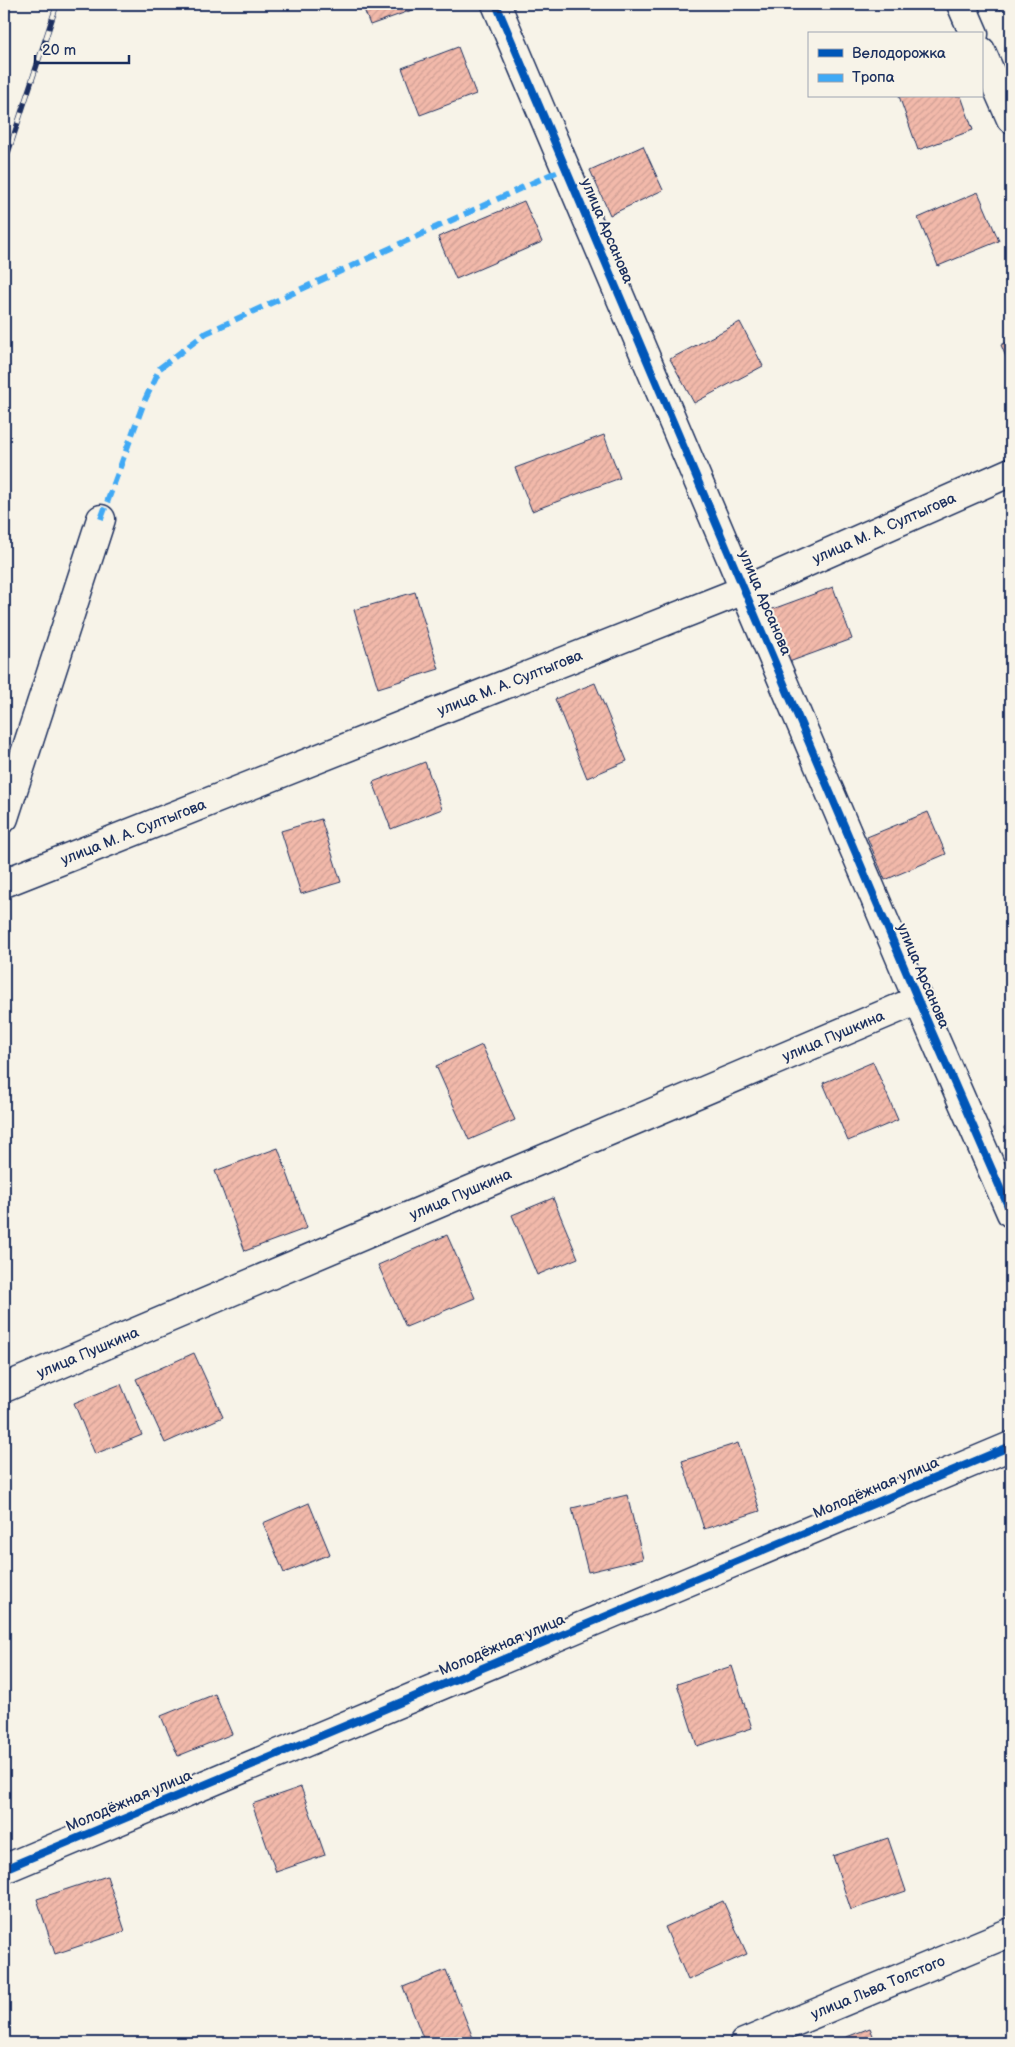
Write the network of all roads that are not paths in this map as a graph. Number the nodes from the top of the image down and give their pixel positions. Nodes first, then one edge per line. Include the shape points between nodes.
1 (496, 4) edge
2 (961, 4) edge
3 (973, 32) edge
4 (982, 52) edge
5 (1011, 119) edge
6 (1011, 472) edge
7 (101, 519) dead end
8 (744, 590) junction
9 (4, 818) edge
10 (4, 882) edge
11 (918, 1000) junction
12 (1011, 1213) edge
13 (4, 1388) edge
14 (1011, 1446) edge
15 (4, 1869) edge
16 (1011, 1932) edge
17 (744, 2043) edge

1 - 8 street, улица Арсанова
2 - 3 street
4 - 5 street
6 - 8 street, улица М. А. Султыгова
7 - 9 street
8 - 10 street, улица М. А. Султыгова
8 - 11 street, улица Арсанова
11 - 12 street, улица Арсанова
11 - 13 street, улица Пушкина
14 - 15 street, Молодёжная улица
16 - 17 street, улица Льва Толстого

